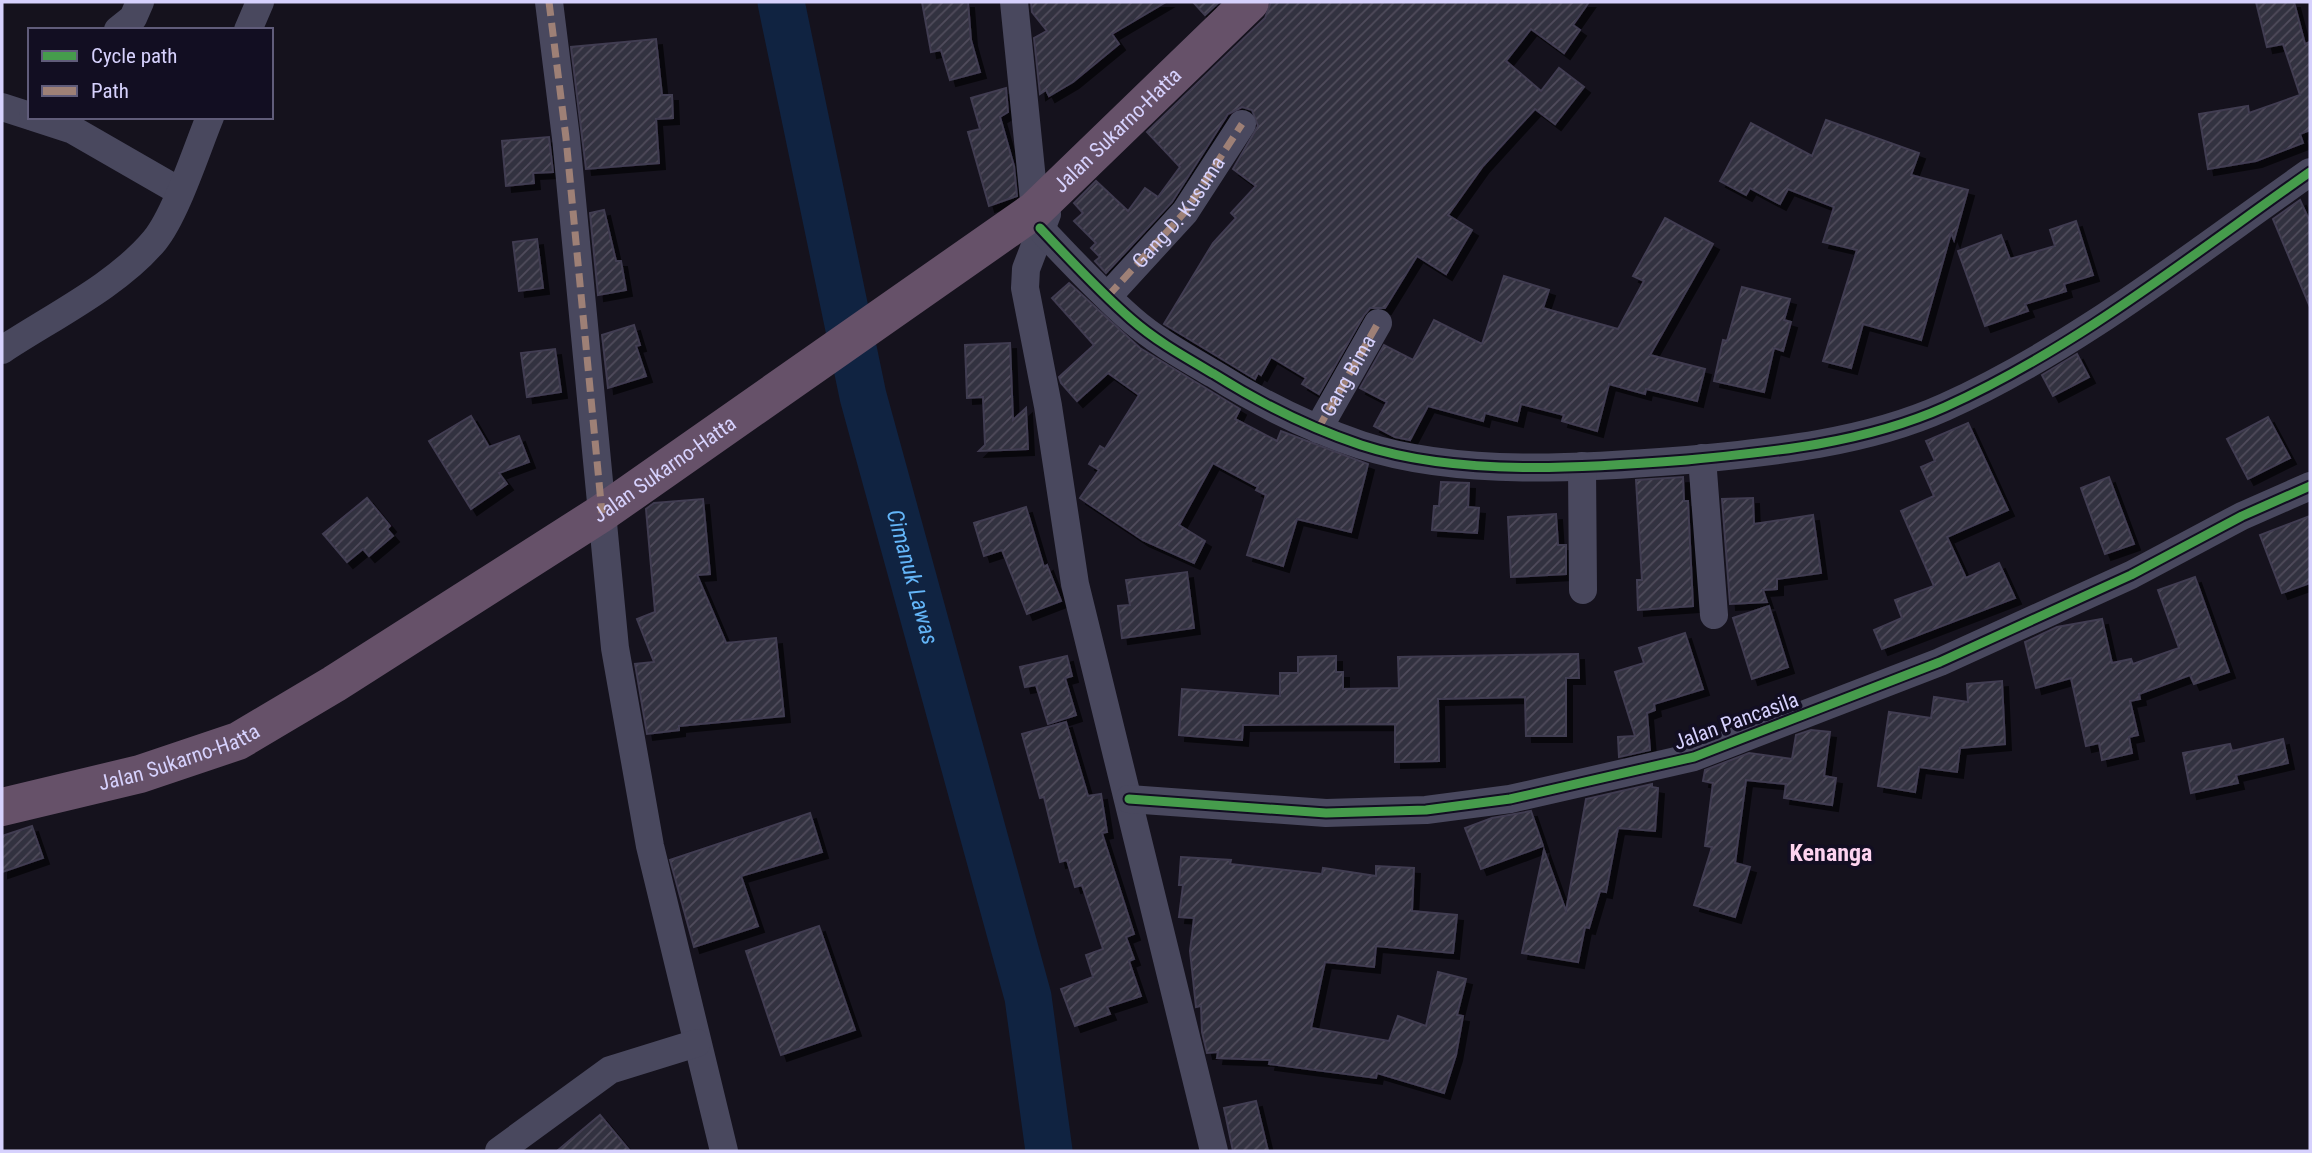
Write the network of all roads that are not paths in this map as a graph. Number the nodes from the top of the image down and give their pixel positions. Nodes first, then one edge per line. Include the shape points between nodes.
1 (140, 2) edge
2 (260, 2) edge
3 (549, 2) edge
4 (1014, 2) edge
5 (1250, 2) edge
6 (120, 28) edge
7 (249, 28) edge
8 (2, 107) edge
9 (28, 116) edge
10 (45, 119) edge
11 (209, 119) edge
12 (76, 124) edge
13 (1242, 124) dead end
14 (2310, 172) edge
15 (178, 191) junction
16 (1044, 210) junction
17 (1108, 296) junction
18 (1378, 323) dead end
19 (2, 350) edge
20 (1318, 429) junction
21 (1702, 458) junction
22 (1582, 466) junction
23 (2310, 486) edge
24 (602, 513) junction
25 (1584, 590) dead end
26 (1714, 615) dead end
27 (1129, 799) junction
28 (2, 807) edge
29 (697, 1043) junction
30 (499, 1151) edge
31 (724, 1151) edge
32 (1214, 1151) edge

1 - 6 street via 133,18
2 - 7 street
3 - 24 street
4 - 16 street
5 - 16 highway, Jalan Sukarno-Hatta
8 - 9 street
10 - 12 street
11 - 15 street
12 - 15 street
13 - 17 street, Gang D. Kusuma via 1185,212
14 - 21 street via 2050,350 1942,408 1877,430 1775,452
15 - 19 street via 155,240 123,271
16 - 17 street
16 - 24 highway, Jalan Sukarno-Hatta
16 - 27 street via 1026,269 1025,288 1075,584
17 - 20 street via 1158,340 1231,385
18 - 20 street, Gang Bima
20 - 22 street via 1403,455 1517,467
21 - 22 street
21 - 26 street
22 - 25 street
23 - 27 street, Jalan Pancasila via 1940,662 1694,757 1510,799 1426,810 1326,813
24 - 28 highway, Jalan Sukarno-Hatta via 237,741 140,774
24 - 29 street via 615,648 650,846
27 - 32 street
29 - 30 street via 610,1070
29 - 31 street

